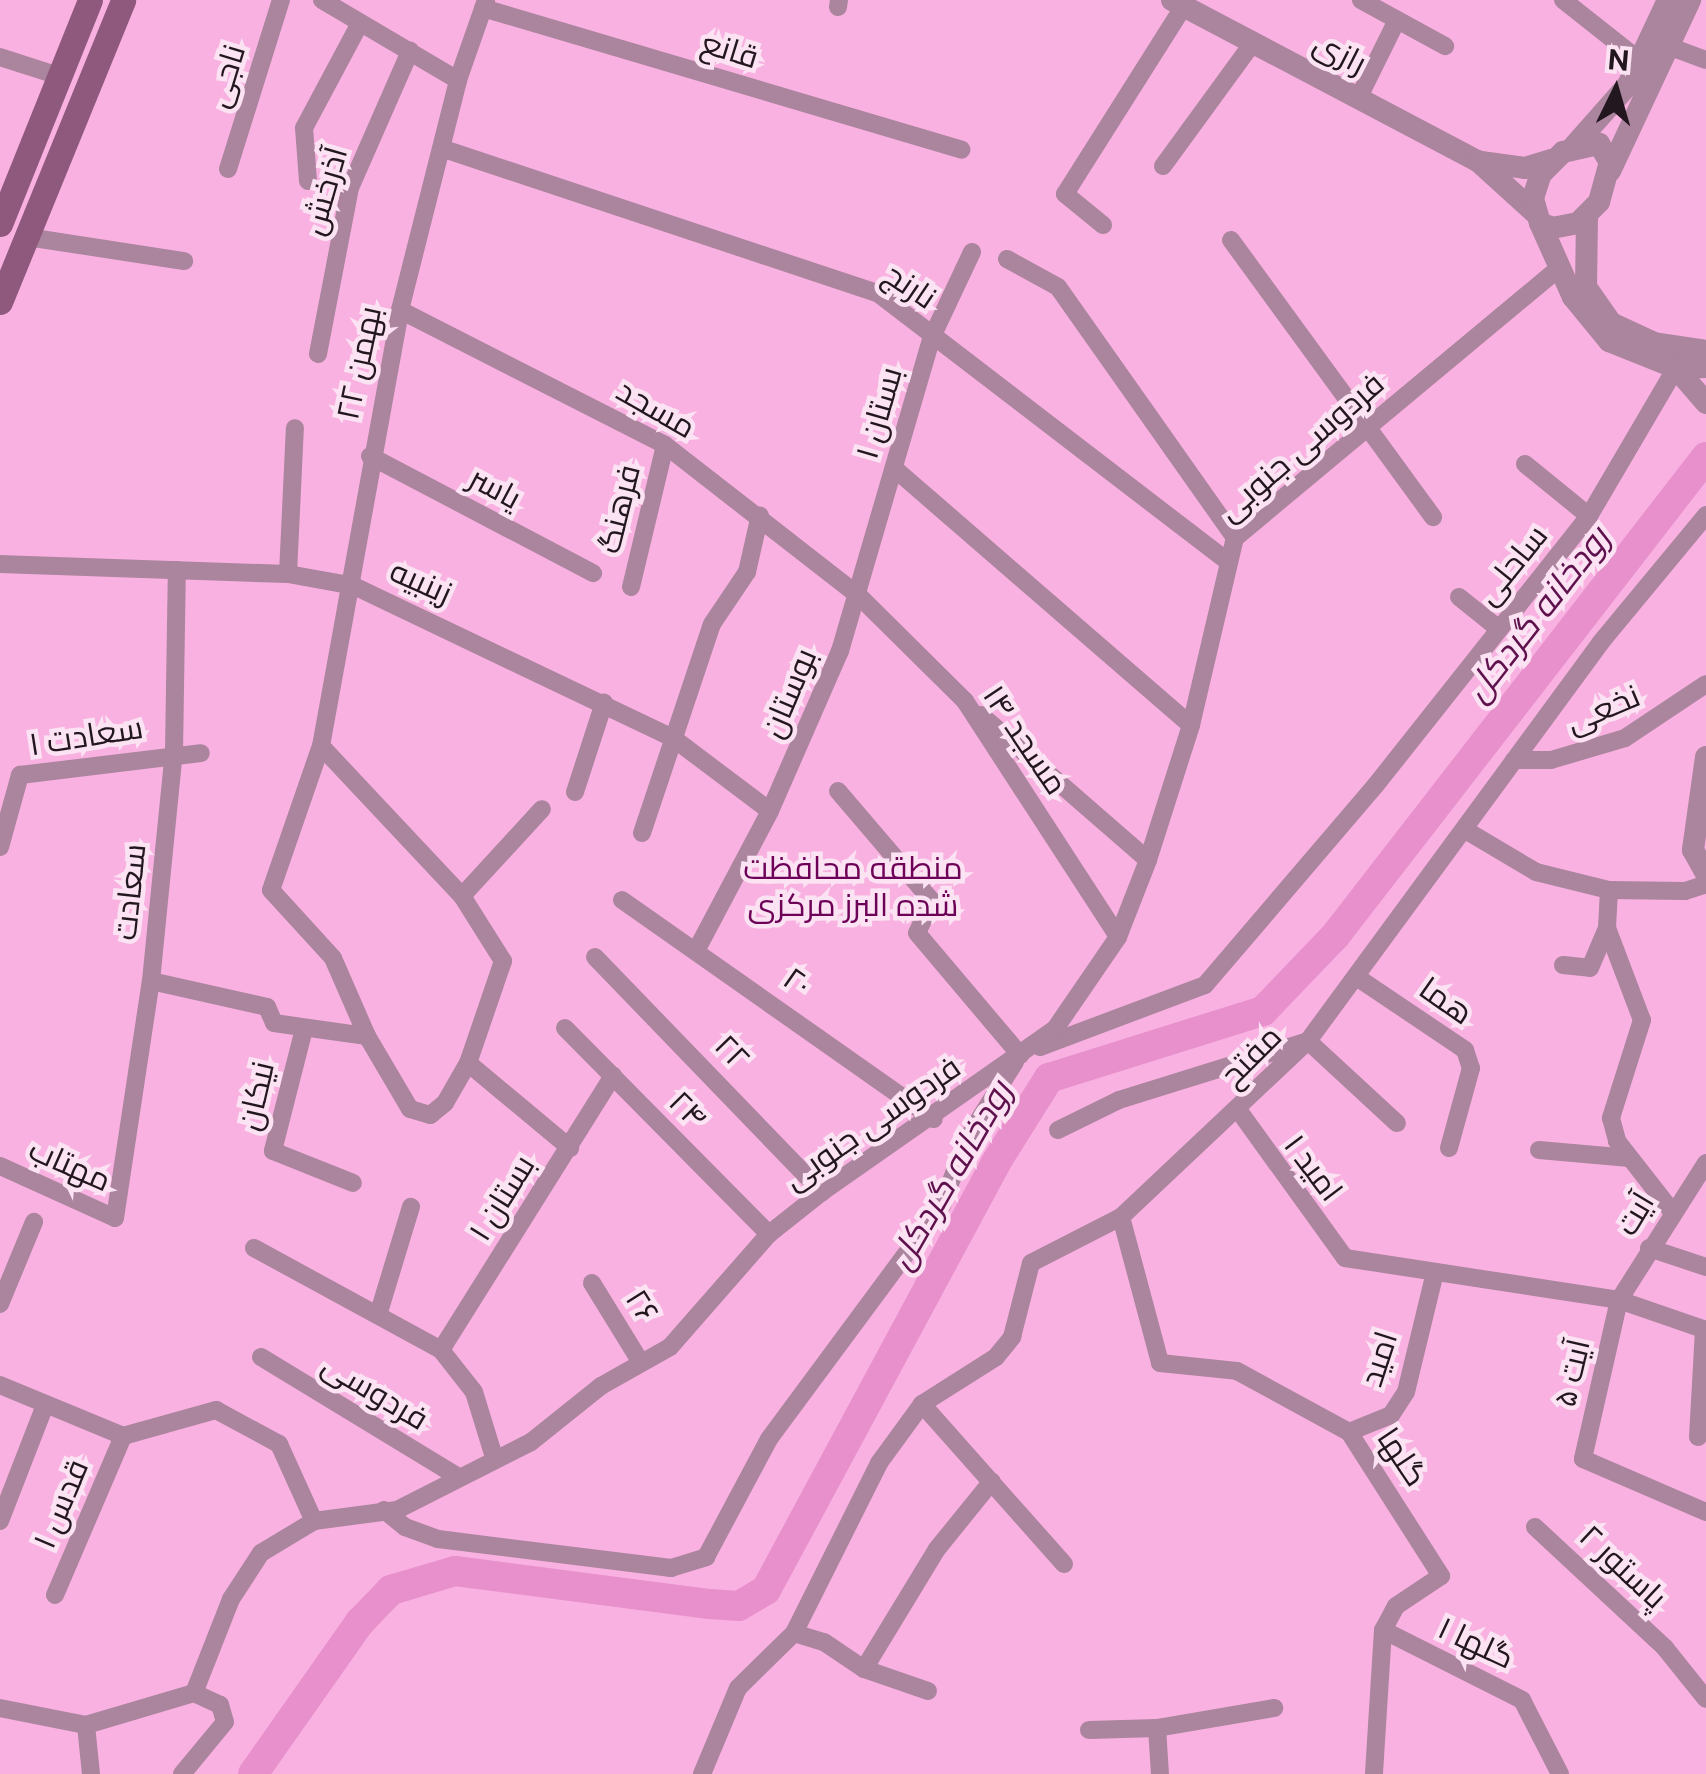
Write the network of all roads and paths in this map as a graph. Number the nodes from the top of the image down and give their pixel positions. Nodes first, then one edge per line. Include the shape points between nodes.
1 (90, 0) edge
2 (123, 0) edge
3 (281, 0) edge
4 (322, 0) edge
5 (1361, 0) edge
6 (1563, 0) edge
7 (1690, 0) edge
8 (1178, 3) edge
9 (484, 4) edge
10 (1661, 4) edge
11 (1397, 20) junction
12 (360, 23) junction
13 (1252, 44) junction
14 (1445, 46) dead end
15 (1668, 46) junction
16 (410, 50) junction
17 (0, 57) edge
18 (1639, 60) junction
19 (1706, 60) edge
20 (60, 76) junction
21 (458, 80) junction
22 (1358, 99) junction
23 (444, 148) junction
24 (1569, 149) junction
25 (961, 150) dead end
26 (1478, 161) junction
27 (1162, 166) dead end
28 (228, 170) dead end
29 (1609, 174) junction
30 (308, 181) dead end
31 (1586, 217) junction
32 (1537, 218) junction
33 (0, 224) edge
34 (1104, 225) dead end
35 (28, 237) junction
36 (1230, 240) dead end
37 (972, 252) dead end
38 (1007, 260) dead end
39 (184, 262) dead end
40 (1560, 267) junction
41 (0, 302) edge
42 (400, 310) junction
43 (932, 337) junction
44 (1706, 351) edge
45 (318, 354) dead end
46 (1706, 367) edge
47 (1676, 368) junction
48 (1706, 403) edge
49 (1369, 426) junction
50 (295, 428) dead end
51 (666, 445) junction
52 (370, 456) junction
53 (1524, 464) dead end
54 (894, 469) junction
55 (1706, 514) edge
56 (760, 515) junction
57 (1589, 516) junction
58 (1433, 517) dead end
59 (1234, 538) junction
60 (1228, 562) junction
61 (0, 564) edge
62 (177, 570) junction
63 (593, 573) dead end
64 (288, 574) junction
65 (354, 586) junction
66 (631, 587) dead end
67 (859, 596) junction
68 (1459, 596) dead end
69 (1499, 629) junction
70 (1706, 684) edge
71 (965, 702) junction
72 (604, 703) junction
73 (1191, 725) junction
74 (673, 738) junction
75 (322, 746) junction
76 (174, 752) junction
77 (200, 753) dead end
78 (1706, 757) edge
79 (1514, 760) junction
80 (838, 791) dead end
81 (574, 792) dead end
82 (542, 809) dead end
83 (770, 812) junction
84 (1468, 831) junction
85 (642, 833) dead end
86 (0, 847) edge
87 (1148, 860) junction
88 (1706, 873) edge
89 (1706, 884) edge
90 (1609, 890) junction
91 (462, 896) junction
92 (622, 900) dead end
93 (1607, 928) junction
94 (1118, 936) junction
95 (696, 949) junction
96 (594, 957) dead end
97 (1563, 965) dead end
98 (1358, 978) junction
99 (151, 981) junction
100 (565, 1028) dead end
101 (304, 1029) junction
102 (367, 1036) junction
103 (1308, 1041) junction
104 (1020, 1054) junction
105 (468, 1063) junction
106 (612, 1076) junction
107 (1239, 1111) junction
108 (934, 1118) junction
109 (1398, 1122) dead end
110 (1058, 1130) dead end
111 (570, 1148) junction
112 (1449, 1148) dead end
113 (1539, 1150) dead end
114 (1630, 1158) junction
115 (1706, 1163) edge
116 (0, 1166) edge
117 (353, 1183) dead end
118 (822, 1192) junction
119 (412, 1206) dead end
120 (1671, 1210) junction
121 (1121, 1217) junction
122 (115, 1218) joint
123 (34, 1222) dead end
124 (769, 1234) junction
125 (254, 1248) dead end
126 (1649, 1248) junction
127 (1706, 1268) edge
128 (1434, 1276) junction
129 (592, 1283) dead end
130 (1619, 1300) junction
131 (0, 1304) edge
132 (379, 1312) junction
133 (1705, 1330) edge
134 (441, 1350) junction
135 (261, 1357) dead end
136 (640, 1361) junction
137 (0, 1385) edge
138 (922, 1404) junction
139 (45, 1405) junction
140 (1349, 1432) junction
141 (123, 1436) junction
142 (1698, 1437) dead end
143 (494, 1458) junction
144 (458, 1477) junction
145 (992, 1481) junction
146 (384, 1510) junction
147 (1706, 1512) edge
148 (314, 1521) junction
149 (0, 1522) edge
150 (1535, 1527) dead end
151 (1064, 1564) dead end
152 (55, 1595) dead end
153 (1383, 1630) junction
154 (794, 1633) junction
155 (864, 1669) junction
156 (928, 1691) dead end
157 (194, 1693) junction
158 (1706, 1699) edge
159 (0, 1708) edge
160 (1274, 1708) dead end
161 (86, 1725) junction
162 (1157, 1728) junction
163 (1090, 1730) dead end
164 (91, 1774) edge
165 (182, 1774) edge
166 (702, 1774) edge
167 (1160, 1774) edge
168 (1374, 1774) edge
169 (1560, 1774) edge

1 - 20 main road
2 - 35 main road
3 - 28 street, ناجی
4 - 12 street
5 - 11 street
6 - 18 street
7 - 15 street
8 - 13 street, رازی
8 - 34 street via 1065,194
9 - 21 street, ۲۲ بهمن
9 - 25 street, قانع
10 - 18 street
11 - 14 street
11 - 22 street
12 - 16 street
12 - 30 street via 304,128
13 - 22 street, رازی
13 - 27 street
15 - 19 street
15 - 29 street
16 - 21 street
16 - 45 street, آذرخش via 350,188
17 - 20 street
18 - 24 street via 1607,116
20 - 33 main road
21 - 23 street, ۲۲ بهمن
22 - 26 street, رازی
23 - 42 street, ۲۲ بهمن
23 - 43 street, نارنج via 879,294
24 - 26 street via 1544,166
24 - 29 street via 1599,144
24 - 32 street via 1535,186
26 - 32 street
29 - 31 street
31 - 32 street via 1565,227
31 - 44 street via 1586,288 1612,323 1654,343
32 - 40 street
35 - 39 street
35 - 41 main road
36 - 49 street
37 - 43 street, بستان ۱
38 - 59 street via 1058,287
40 - 47 street via 1573,298 1609,341
40 - 49 street, فردوسی جنوبی
42 - 51 street, مسجد
42 - 52 street, ۲۲ بهمن
43 - 54 street, بستان ۱
43 - 60 street, نارنج
46 - 47 street
47 - 48 street
47 - 57 street, ساحلی
49 - 58 street
49 - 59 street, فردوسی جنوبی
50 - 64 street
51 - 56 street, مسجد
51 - 66 street, فرهنگ
52 - 63 street, یاسر
52 - 65 street, ۲۲ بهمن
53 - 57 street
54 - 67 street, بستان ۱
54 - 73 street
55 - 79 street, مفتح
56 - 67 street, مسجد
56 - 74 street via 746,572 712,624
57 - 69 street, ساحلی
59 - 60 street, فردوسی جنوبی
60 - 73 street, فردوسی جنوبی
61 - 62 street, زینبیه
62 - 64 street, زینبیه
62 - 76 street, سعادت
64 - 65 street, زینبیه
65 - 72 street, زینبیه
65 - 75 street, ۲۲ بهمن
67 - 71 street, مسجد ۱۴
67 - 83 street, بوستان
68 - 69 street
69 - 104 street, ساحلی via 1376,786 1205,985
70 - 79 street, نخعی via 1624,738 1551,760
71 - 87 street
71 - 94 street, مسجد ۱۴
72 - 74 street, زینبیه
72 - 81 street
73 - 87 street, فردوسی جنوبی
74 - 83 street, زینبیه
74 - 85 street
75 - 91 street, ۲۲ بهمن
75 - 102 street, ۲۲ بهمن via 272,890 332,958
76 - 77 street
76 - 86 street, سعادت ۱ via 20,775
76 - 99 street, سعادت
78 - 88 street via 1693,850
79 - 84 street, مفتح
80 - 104 street via 932,900 917,934
82 - 91 street
83 - 95 street, بوستان
84 - 90 street via 1536,872
84 - 98 street, مفتح
87 - 94 street, فردوسی جنوبی
89 - 90 street via 1685,891
90 - 93 street
91 - 105 street, ۲۲ بهمن via 503,961
92 - 95 street, ۲۰
93 - 97 street via 1590,968
93 - 114 street via 1642,1020 1611,1118
94 - 104 street, فردوسی جنوبی via 1054,1028
95 - 108 street, ۲۰
96 - 118 street, ۲۲
98 - 103 street, مفتح
98 - 112 street, هما via 1465,1050 1471,1068
99 - 101 street via 267,1006 274,1023
99 - 122 street, سعادت
100 - 106 street, ۲۴
101 - 102 street
101 - 117 street, نیکان via 273,1151
102 - 105 street, ۲۲ بهمن via 419,1113 438,1111
103 - 107 street, مفتح
103 - 109 street
103 - 110 street via 1119,1100
104 - 108 street, فردوسی جنوبی
104 - 146 street via 967,1139 942,1205 768,1439 706,1557 671,1568 438,1538 404,1527
105 - 111 street
106 - 111 street, بستان ۱
106 - 124 street, ۲۴
107 - 121 street, مفتح
107 - 128 street, امید ۱ via 1345,1258
108 - 118 street, فردوسی جنوبی
111 - 134 street, بستان ۱
113 - 114 street
114 - 120 street
115 - 120 street, آیت
116 - 122 street, مهتاب
118 - 124 street, فردوسی جنوبی
119 - 132 street
120 - 126 street, آیت
121 - 138 street, مفتح via 1031,1263 1012,1337 996,1357
121 - 140 street, گلها via 1160,1363 1237,1372
123 - 131 street
124 - 136 street, فردوسی جنوبی via 670,1347
125 - 132 street
126 - 127 street
126 - 130 street, آیت
128 - 130 street
128 - 140 street, امید via 1406,1392 1392,1415
129 - 136 street, ۲۶
130 - 133 street
130 - 147 street, آیت ۵ via 1583,1459
132 - 134 street
133 - 142 street
134 - 143 street via 474,1392
135 - 144 street, فردوسی
136 - 143 street, فردوسی جنوبی via 531,1442
137 - 139 street
138 - 145 street
138 - 154 street via 879,1462
139 - 141 street
139 - 149 street
140 - 153 street, گلها via 1441,1576 1396,1606
141 - 148 street via 216,1410 279,1444
141 - 152 street, قدس ۱
143 - 144 street, فردوسی جنوبی
144 - 146 street, فردوسی جنوبی
145 - 151 street
145 - 155 street via 937,1549
146 - 148 street, فردوسی جنوبی
148 - 157 street, فردوسی جنوبی via 262,1553 231,1600
150 - 158 street, پاستور ۲ via 1664,1648
153 - 168 street
153 - 169 street, گلها ۱ via 1522,1700
154 - 155 street via 824,1642
154 - 166 street via 738,1688
155 - 156 street
157 - 161 street
157 - 165 street via 220,1705 225,1722
159 - 161 street
160 - 162 street
161 - 164 street
162 - 163 street
162 - 167 street

